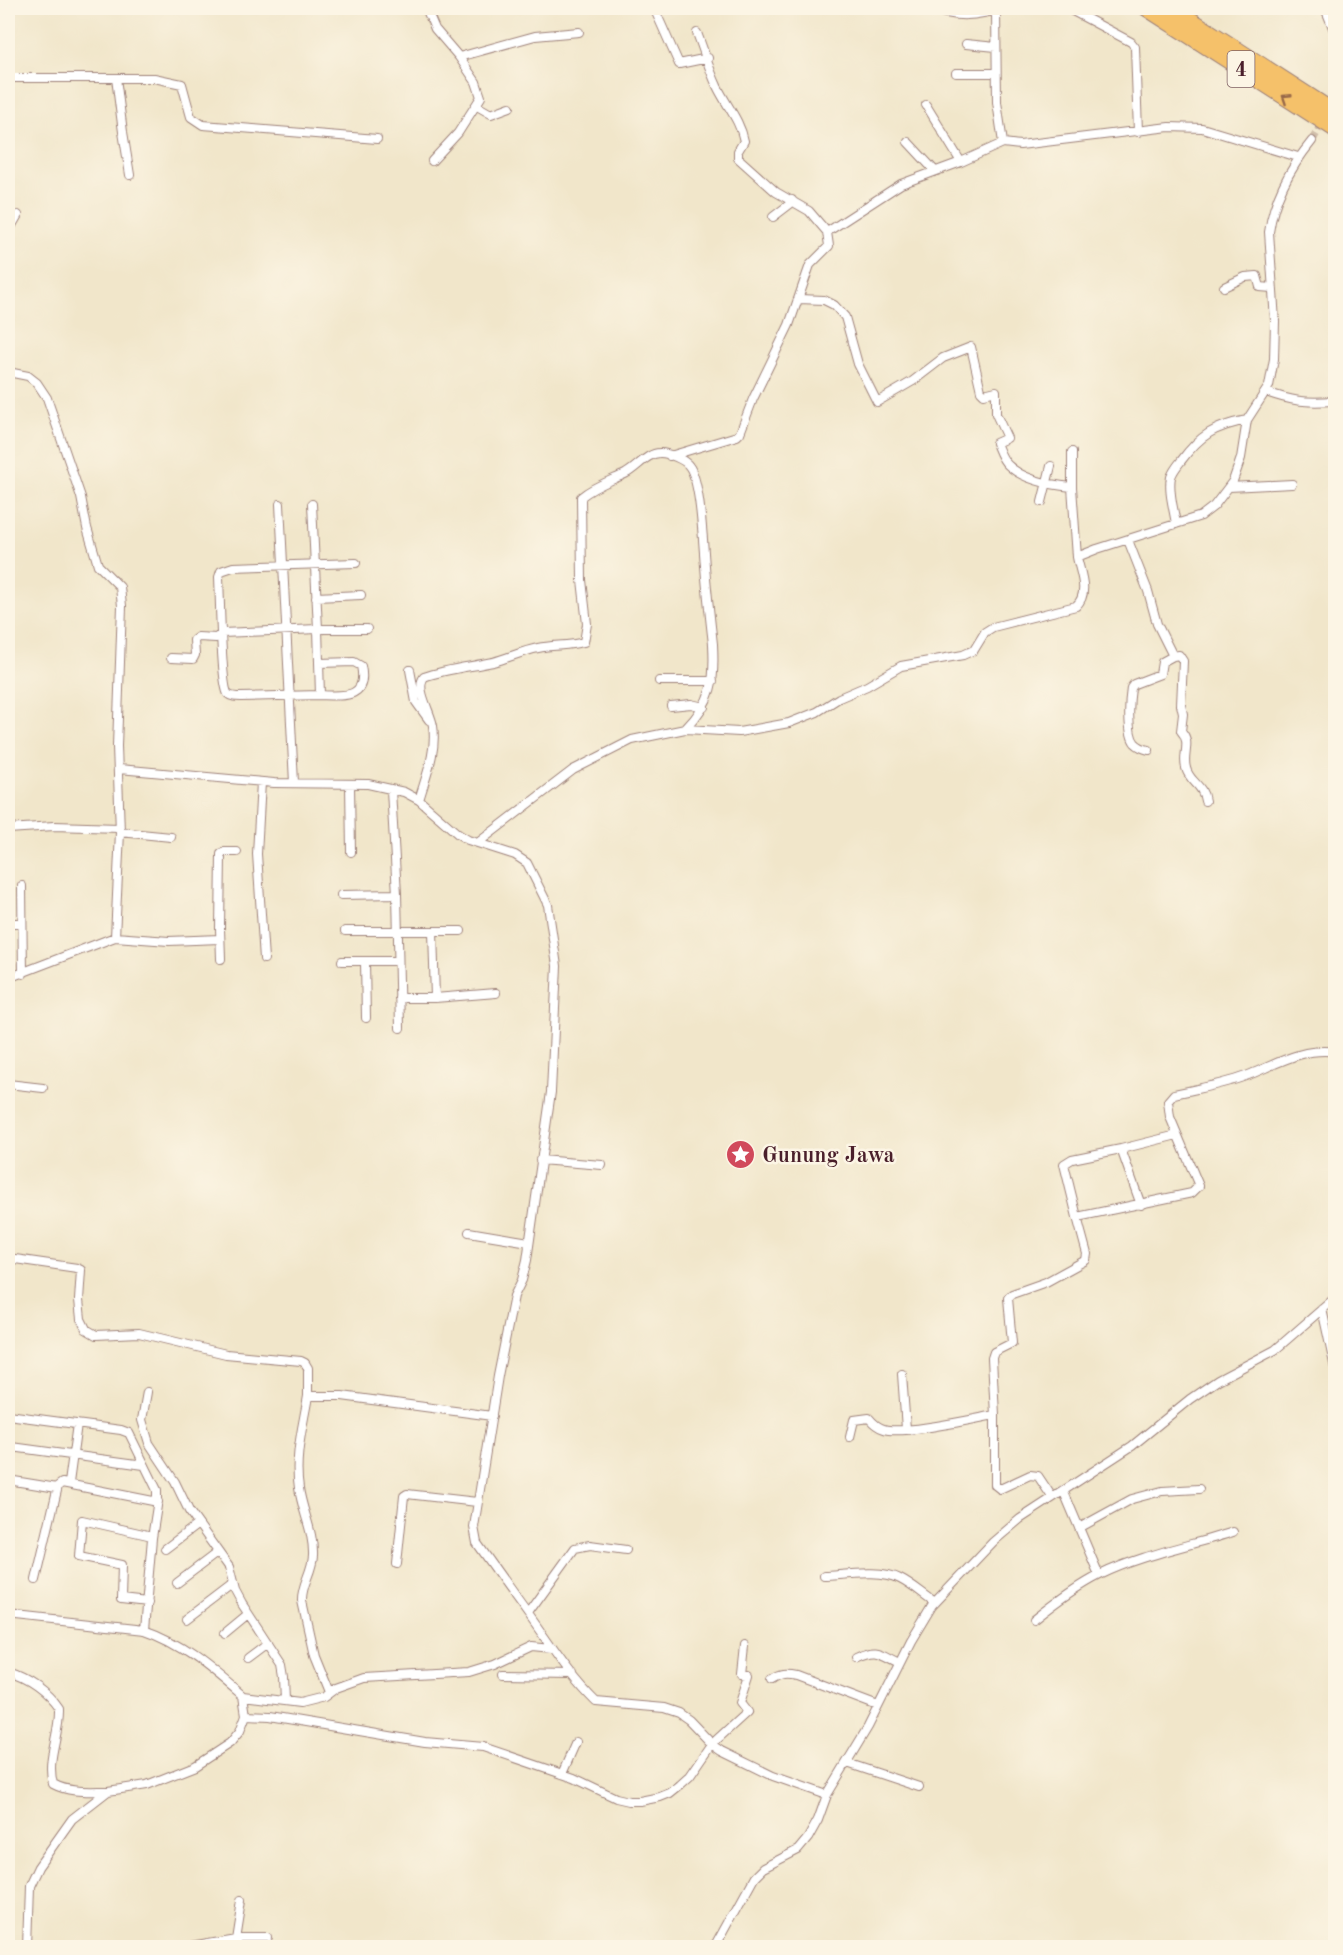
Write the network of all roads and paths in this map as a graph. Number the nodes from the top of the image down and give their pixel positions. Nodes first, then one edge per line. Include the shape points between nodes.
1 (426, 8) edge
2 (654, 8) edge
3 (928, 8) edge
4 (1006, 8) edge
5 (1067, 8) edge
6 (1146, 8) edge
7 (1173, 8) edge
8 (1325, 8) edge
9 (996, 10) junction
10 (579, 32) dead end
11 (696, 33) dead end
12 (1335, 35) edge
13 (966, 44) dead end
14 (996, 47) junction
15 (459, 57) junction
16 (708, 58) junction
17 (996, 73) junction
18 (956, 74) dead end
19 (8, 78) edge
20 (117, 78) junction
21 (926, 105) dead end
22 (477, 106) junction
23 (510, 107) dead end
24 (1335, 113) edge
25 (1335, 130) edge
26 (1138, 132) junction
27 (377, 139) dead end
28 (1312, 141) tunnel mouth
29 (908, 142) dead end
30 (1003, 143) junction
31 (1298, 157) junction
32 (432, 161) dead end
33 (961, 162) junction
34 (934, 171) junction
35 (130, 175) dead end
36 (792, 200) junction
37 (18, 215) dead end
38 (773, 218) dead end
39 (8, 232) edge
40 (827, 232) junction
41 (1224, 287) dead end
42 (1272, 288) junction
43 (799, 299) junction
44 (8, 372) edge
45 (1266, 392) junction
46 (1332, 401) dead end
47 (1247, 420) junction
48 (1072, 452) dead end
49 (670, 456) junction
50 (1051, 466) dead end
51 (1045, 483) junction
52 (1292, 484) dead end
53 (1072, 487) junction
54 (1229, 487) junction
55 (1042, 502) dead end
56 (280, 504) dead end
57 (312, 504) dead end
58 (1176, 524) junction
59 (1128, 540) junction
60 (1077, 557) junction
61 (356, 563) dead end
62 (315, 564) junction
63 (282, 565) junction
64 (361, 595) dead end
65 (316, 597) junction
66 (318, 629) junction
67 (367, 629) dead end
68 (286, 630) junction
69 (222, 633) junction
70 (1173, 656) junction
71 (171, 658) dead end
72 (319, 663) junction
73 (410, 670) dead end
74 (659, 681) dead end
75 (714, 681) junction
76 (320, 695) junction
77 (289, 696) junction
78 (671, 706) dead end
79 (704, 706) junction
80 (433, 726) junction
81 (685, 729) junction
82 (1149, 750) dead end
83 (119, 769) junction
84 (261, 782) junction
85 (294, 783) junction
86 (350, 784) junction
87 (391, 790) junction
88 (418, 800) junction
89 (1205, 801) dead end
90 (8, 829) edge
91 (119, 830) junction
92 (171, 837) dead end
93 (478, 842) junction
94 (237, 852) dead end
95 (351, 852) dead end
96 (22, 885) dead end
97 (397, 894) junction
98 (341, 895) dead end
99 (8, 923) edge
100 (22, 923) junction
101 (345, 931) dead end
102 (398, 931) junction
103 (434, 931) junction
104 (461, 932) dead end
105 (116, 936) junction
106 (220, 939) junction
107 (221, 959) dead end
108 (264, 959) dead end
109 (365, 961) junction
110 (398, 961) junction
111 (342, 962) dead end
112 (23, 974) junction
113 (8, 978) edge
114 (496, 993) dead end
115 (399, 998) junction
116 (435, 998) junction
117 (366, 1018) dead end
118 (400, 1029) dead end
119 (1335, 1052) edge
120 (8, 1084) edge
121 (43, 1088) dead end
122 (1177, 1135) junction
123 (1121, 1149) junction
124 (540, 1160) junction
125 (602, 1165) dead end
126 (1141, 1205) junction
127 (1077, 1217) junction
128 (469, 1232) dead end
129 (530, 1242) junction
130 (8, 1258) edge
131 (1335, 1296) edge
132 (1322, 1309) junction
133 (1335, 1373) edge
134 (902, 1374) dead end
135 (147, 1392) dead end
136 (308, 1396) junction
137 (8, 1415) edge
138 (995, 1415) junction
139 (492, 1416) junction
140 (77, 1424) junction
141 (906, 1429) junction
142 (850, 1437) dead end
143 (12, 1446) dead end
144 (73, 1455) junction
145 (144, 1465) junction
146 (8, 1480) edge
147 (69, 1483) junction
148 (57, 1488) junction
149 (1198, 1489) dead end
150 (1064, 1490) junction
151 (1052, 1497) junction
152 (158, 1502) junction
153 (477, 1502) junction
154 (198, 1524) junction
155 (1079, 1527) junction
156 (1233, 1533) dead end
157 (152, 1536) junction
158 (165, 1549) dead end
159 (626, 1550) dead end
160 (218, 1552) junction
161 (397, 1564) dead end
162 (1099, 1575) junction
163 (825, 1576) dead end
164 (36, 1580) dead end
165 (177, 1582) dead end
166 (233, 1584) junction
167 (147, 1603) junction
168 (935, 1603) junction
169 (528, 1613) junction
170 (248, 1614) junction
171 (9, 1615) edge
172 (187, 1619) dead end
173 (1034, 1620) dead end
174 (144, 1630) junction
175 (8, 1632) edge
176 (225, 1633) dead end
177 (268, 1643) junction
178 (745, 1646) dead end
179 (551, 1648) junction
180 (856, 1657) dead end
181 (248, 1658) dead end
182 (900, 1662) junction
183 (8, 1671) edge
184 (503, 1674) dead end
185 (573, 1676) junction
186 (772, 1679) dead end
187 (329, 1692) junction
188 (243, 1696) junction
189 (285, 1701) junction
190 (878, 1706) junction
191 (246, 1715) junction
192 (576, 1742) dead end
193 (712, 1744) junction
194 (847, 1763) junction
195 (562, 1774) junction
196 (919, 1787) dead end
197 (108, 1791) junction
198 (827, 1795) junction
199 (242, 1900) dead end
200 (236, 1938) junction
201 (268, 1938) dead end
202 (27, 1947) edge
203 (177, 1947) edge
204 (715, 1947) edge

1 - 15 street via 435,29
2 - 16 street via 679,64
3 - 9 street via 957,16
4 - 9 street
5 - 26 street via 1135,47
25 -> 6 highway, 4
7 - 24 highway, 4
8 - 12 street
9 - 14 street
10 - 15 street via 535,36
11 - 16 street
13 - 14 street
14 - 17 street
15 - 22 street via 476,82 481,97
16 - 36 street via 717,86 741,129 744,141 738,158 776,192
17 - 18 street
17 - 30 street
19 - 20 street
20 - 27 street via 154,78 182,84 191,117 203,125
20 - 35 street
21 - 33 street
22 - 23 street via 491,114
22 - 32 street
26 - 30 street via 1020,146
26 - 31 street via 1169,127 1202,128
28 - 31 street
29 - 34 street
30 - 33 street
31 - 42 street via 1279,191 1270,222
33 - 34 street
34 - 40 street via 901,184
36 - 38 street
36 - 40 street via 809,211
37 - 39 street
40 - 43 street via 830,246 810,265
41 - 42 street via 1257,276 1260,286
42 - 45 street via 1274,359
43 - 49 street via 740,433
43 - 51 street via 824,300 845,316 858,364 877,402 914,381 943,358 971,347 981,391 996,391 996,414 1007,438 996,443 1007,464
44 - 83 street via 28,376 47,398 81,497 98,565 122,591
45 - 46 street via 1305,403
45 - 47 street
47 - 54 street via 1241,458
47 - 58 street via 1201,436 1173,472 1171,490
48 - 53 street
49 - 75 street via 690,466 694,477
49 - 80 street via 651,456 581,496 587,624 584,642 536,649 424,676 421,685
50 - 51 street
51 - 53 street
51 - 55 street
52 - 54 street
53 - 60 street
54 - 58 street via 1215,506 1201,516
56 - 63 street
57 - 62 street
58 - 59 street
59 - 60 street
59 - 70 street via 1157,624
60 - 81 street via 1084,591 1076,606 993,627 974,650 901,666 789,723 739,732
61 - 62 street
62 - 63 street
62 - 65 street
63 - 68 street
63 - 69 street via 221,571
64 - 65 street
65 - 66 street
66 - 67 street
66 - 68 street
66 - 72 street
68 - 69 street
68 - 77 street
69 - 71 street via 216,638 194,638 193,659
69 - 77 street via 224,683 230,696
70 - 82 street via 1163,660 1160,674 1131,688 1132,736 1137,746
70 - 89 street via 1179,655 1183,661 1181,731 1187,742 1185,764 1201,787
72 - 76 street
72 - 76 street via 354,662 361,666 363,674 361,685 348,696
73 - 80 street via 416,702
74 - 75 street
75 - 79 street
76 - 77 street
77 - 85 street
78 - 79 street
79 - 81 street
80 - 88 street via 434,748
81 - 93 street via 632,740 573,770
83 - 84 street
83 - 91 street
84 - 85 street
84 - 108 street via 257,854
85 - 86 street
86 - 87 street
86 - 95 street
87 - 88 street
87 - 97 street
88 - 93 street via 458,834
90 - 91 street via 54,826
91 - 92 street
91 - 105 street
93 - 124 street via 527,863 548,905 557,966 556,1022 551,1092
94 - 106 street via 221,854
96 - 100 street
97 - 98 street
97 - 102 street
99 - 100 street
100 - 112 street
101 - 102 street
102 - 103 street
102 - 110 street
103 - 104 street
103 - 116 street
105 - 106 street
105 - 112 street
106 - 107 street
109 - 110 street
109 - 111 street
109 - 117 street
110 - 115 street
112 - 113 street
114 - 116 street
115 - 116 street
115 - 118 street
119 - 122 street via 1292,1056 1250,1074 1174,1094 1168,1101
120 - 121 street
122 - 123 street
122 - 126 street via 1199,1186 1192,1193
123 - 126 street
123 - 127 street via 1064,1164
124 - 125 street
124 - 129 street
126 - 127 street
127 - 138 street via 1086,1260 1008,1299 1012,1343 994,1352 992,1358
128 - 129 street
129 - 139 street via 522,1280 514,1296
130 - 136 street via 81,1270 81,1319 86,1329 96,1335 139,1333 226,1354 301,1361 308,1368
131 - 132 street
132 - 133 street
132 - 150 street via 1275,1350 1218,1380 1132,1446
134 - 141 street
135 - 154 street via 142,1420 149,1443
136 - 139 street via 342,1396
136 - 187 street via 300,1435 298,1486 313,1557 302,1601 314,1655
137 - 140 street
138 - 141 street
138 - 151 street via 995,1485 1000,1489 1030,1475 1038,1476
139 - 153 street
140 - 144 street
140 - 145 street via 129,1433
141 - 142 street via 886,1430 869,1418 859,1418 851,1425
143 - 144 street
144 - 145 street
144 - 147 street
145 - 152 street via 157,1490
146 - 148 street
147 - 148 street
147 - 152 street
148 - 164 street
149 - 155 street via 1162,1491 1132,1499
150 - 151 street
150 - 155 street
151 - 168 street via 993,1542
152 - 157 street
153 - 161 street via 406,1494
153 - 169 street via 477,1543
154 - 158 street
154 - 160 street
155 - 162 street
156 - 162 street
157 - 167 street
157 - 167 street via 82,1520 80,1556 122,1565 121,1600
159 - 169 street via 590,1545 575,1548
160 - 165 street
160 - 166 street via 229,1567
162 - 173 street
163 - 168 street via 889,1575
166 - 170 street
166 - 172 street
167 - 174 street
168 - 182 street
169 - 179 street
170 - 176 street
170 - 177 street
171 - 174 street
171 - 175 street
174 - 188 street via 187,1651
177 - 181 street
177 - 189 street via 282,1665
178 - 193 street via 742,1674 748,1675 740,1703 747,1713
179 - 185 street
179 - 187 street via 531,1647 469,1672 364,1678
180 - 182 street via 869,1650
182 - 190 street
183 - 197 street via 37,1686 59,1710 51,1758 53,1784 71,1791
184 - 185 street
185 - 193 street via 596,1702 664,1708 689,1720
186 - 190 street via 779,1674 796,1675
187 - 189 street via 313,1701
188 - 189 street
188 - 191 street
190 - 194 street
191 - 195 street via 483,1748
191 - 197 street via 230,1743 195,1766 147,1785
192 - 195 street
193 - 195 street via 690,1776 660,1797 629,1801
193 - 198 street via 773,1776
194 - 196 street
194 - 198 street
197 - 202 street via 72,1819 33,1876 29,1886
198 - 204 street via 818,1820 798,1850 754,1876
199 - 200 street
200 - 201 street
200 - 203 street

